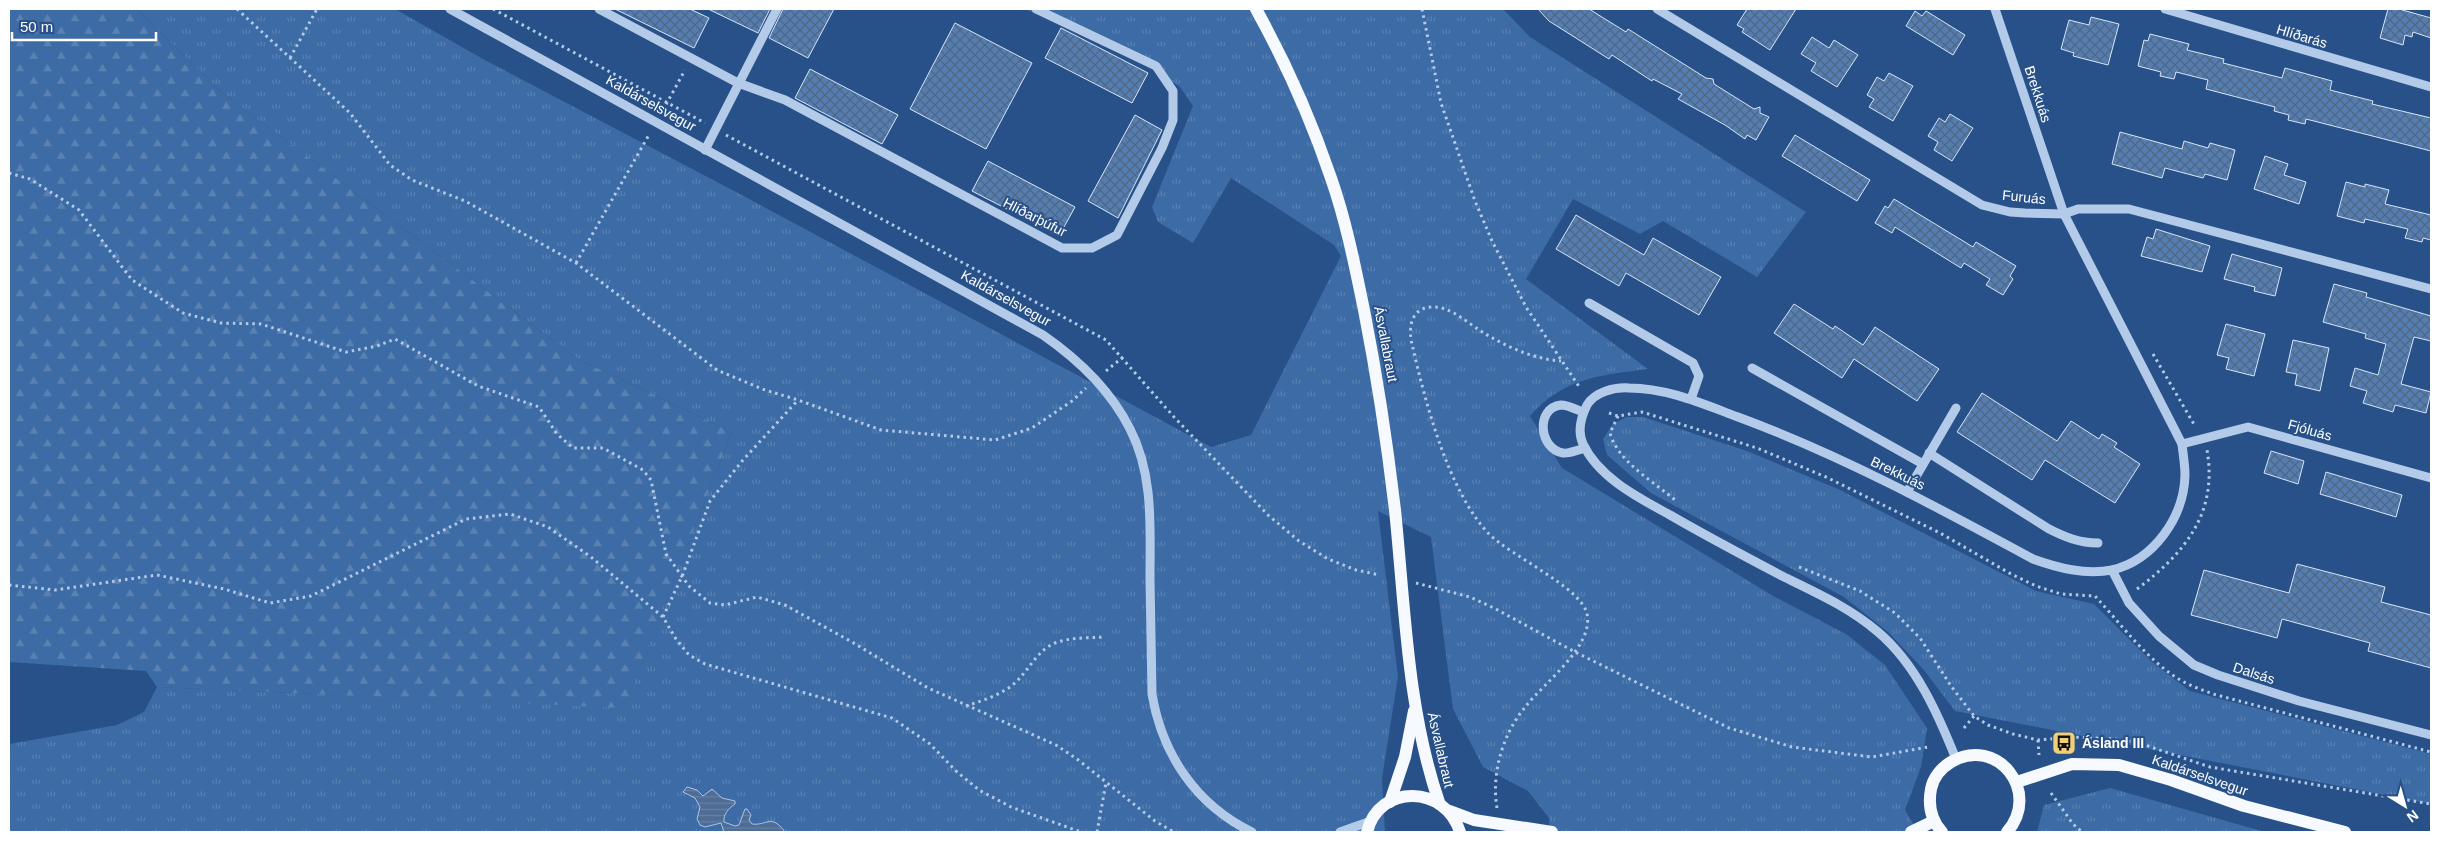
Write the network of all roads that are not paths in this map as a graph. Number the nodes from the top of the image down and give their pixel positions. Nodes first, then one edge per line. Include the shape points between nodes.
1 (450, 9) edge
2 (599, 9) edge
3 (777, 9) edge
4 (1036, 9) edge
5 (1256, 9) edge
6 (1657, 9) edge
7 (1995, 9) edge
8 (2165, 9) edge
9 (738, 83) junction
10 (2431, 87) edge
11 (705, 150) junction
12 (2064, 214) junction
13 (2431, 289) edge
14 (1589, 303) dead end
15 (1752, 368) dead end
16 (1691, 399) junction
17 (1956, 408) dead end
18 (1583, 412) junction
19 (2182, 444) junction
20 (1585, 448) junction
21 (1929, 453) junction
22 (1923, 464) junction
23 (2431, 478) edge
24 (1907, 492) junction
25 (2098, 543) dead end
26 (2112, 570) junction
27 (1415, 704) junction
28 (2431, 735) edge
29 (1956, 759) junction
30 (2017, 782) junction
31 (1390, 802) junction
32 (1439, 802) junction
33 (1450, 811) junction
34 (1934, 821) junction
35 (1369, 827) edge
36 (1252, 832) edge
37 (1340, 832) edge
38 (1460, 832) edge
39 (1552, 832) edge
40 (1911, 832) edge
41 (1942, 832) edge
42 (2007, 832) edge
43 (2345, 832) edge

1 - 11 street, Kaldárselsvegur
2 - 9 street, Hlíðarþúfur
3 - 9 street
4 - 9 street, Hlíðarþúfur via 1156,66 1173,91 1173,120 1162,148 1117,235 1092,248 1062,248 785,100
5 - 27 main road, Ásvallabraut via 1286,64 1309,118 1332,180 1353,256 1388,448
6 - 12 street, Furuás via 1982,205 2010,212
7 - 12 street, Brekkuás
8 - 10 street, Hlíðarás
9 - 11 street
11 - 36 street, Kaldárselsvegur via 1044,335 1076,358 1096,378 1130,429 1142,458 1148,492 1152,694 1156,719 1168,750 1189,782 1206,802
12 - 13 street, Furuás via 2078,209 2129,209
12 - 19 street, Brekkuás
14 - 16 street via 1693,363 1699,376
15 - 22 street
16 - 18 street, Brekkuás via 1624,388 1601,393 1590,400
16 - 24 street, Brekkuás via 1772,429
17 - 21 street
18 - 20 street via 1580,434
18 - 20 street via 1563,405 1555,407 1543,426 1544,436 1557,451 1564,453
19 - 23 street, Fjóluás via 2248,427
19 - 26 street, Brekkuás via 2183,492 2172,524 2148,551
20 - 29 street via 1612,479 1647,502 1839,605 1881,634 1915,673
21 - 22 street
21 - 25 street via 2049,529 2083,543
22 - 24 street
24 - 26 street, Brekkuás via 2041,562 2068,570
26 - 28 street, Dalsás via 2128,603 2159,636 2194,665 2299,701
27 - 31 main road, Ásvallabraut via 1405,757
27 - 32 main road, Ásvallabraut via 1427,768
29 - 30 main road via 1968,756 1991,758 2002,764
29 - 34 main road via 1946,765 1932,785 1929,797
30 - 42 main road via 2018,816
30 - 43 main road, Kaldárselsvegur via 2072,764 2120,765 2244,806
31 - 32 main road via 1411,796
31 - 35 main road via 1380,810
32 - 33 main road
33 - 38 main road
33 - 39 main road via 1474,820
34 - 40 main road
34 - 41 main road
35 - 37 street

